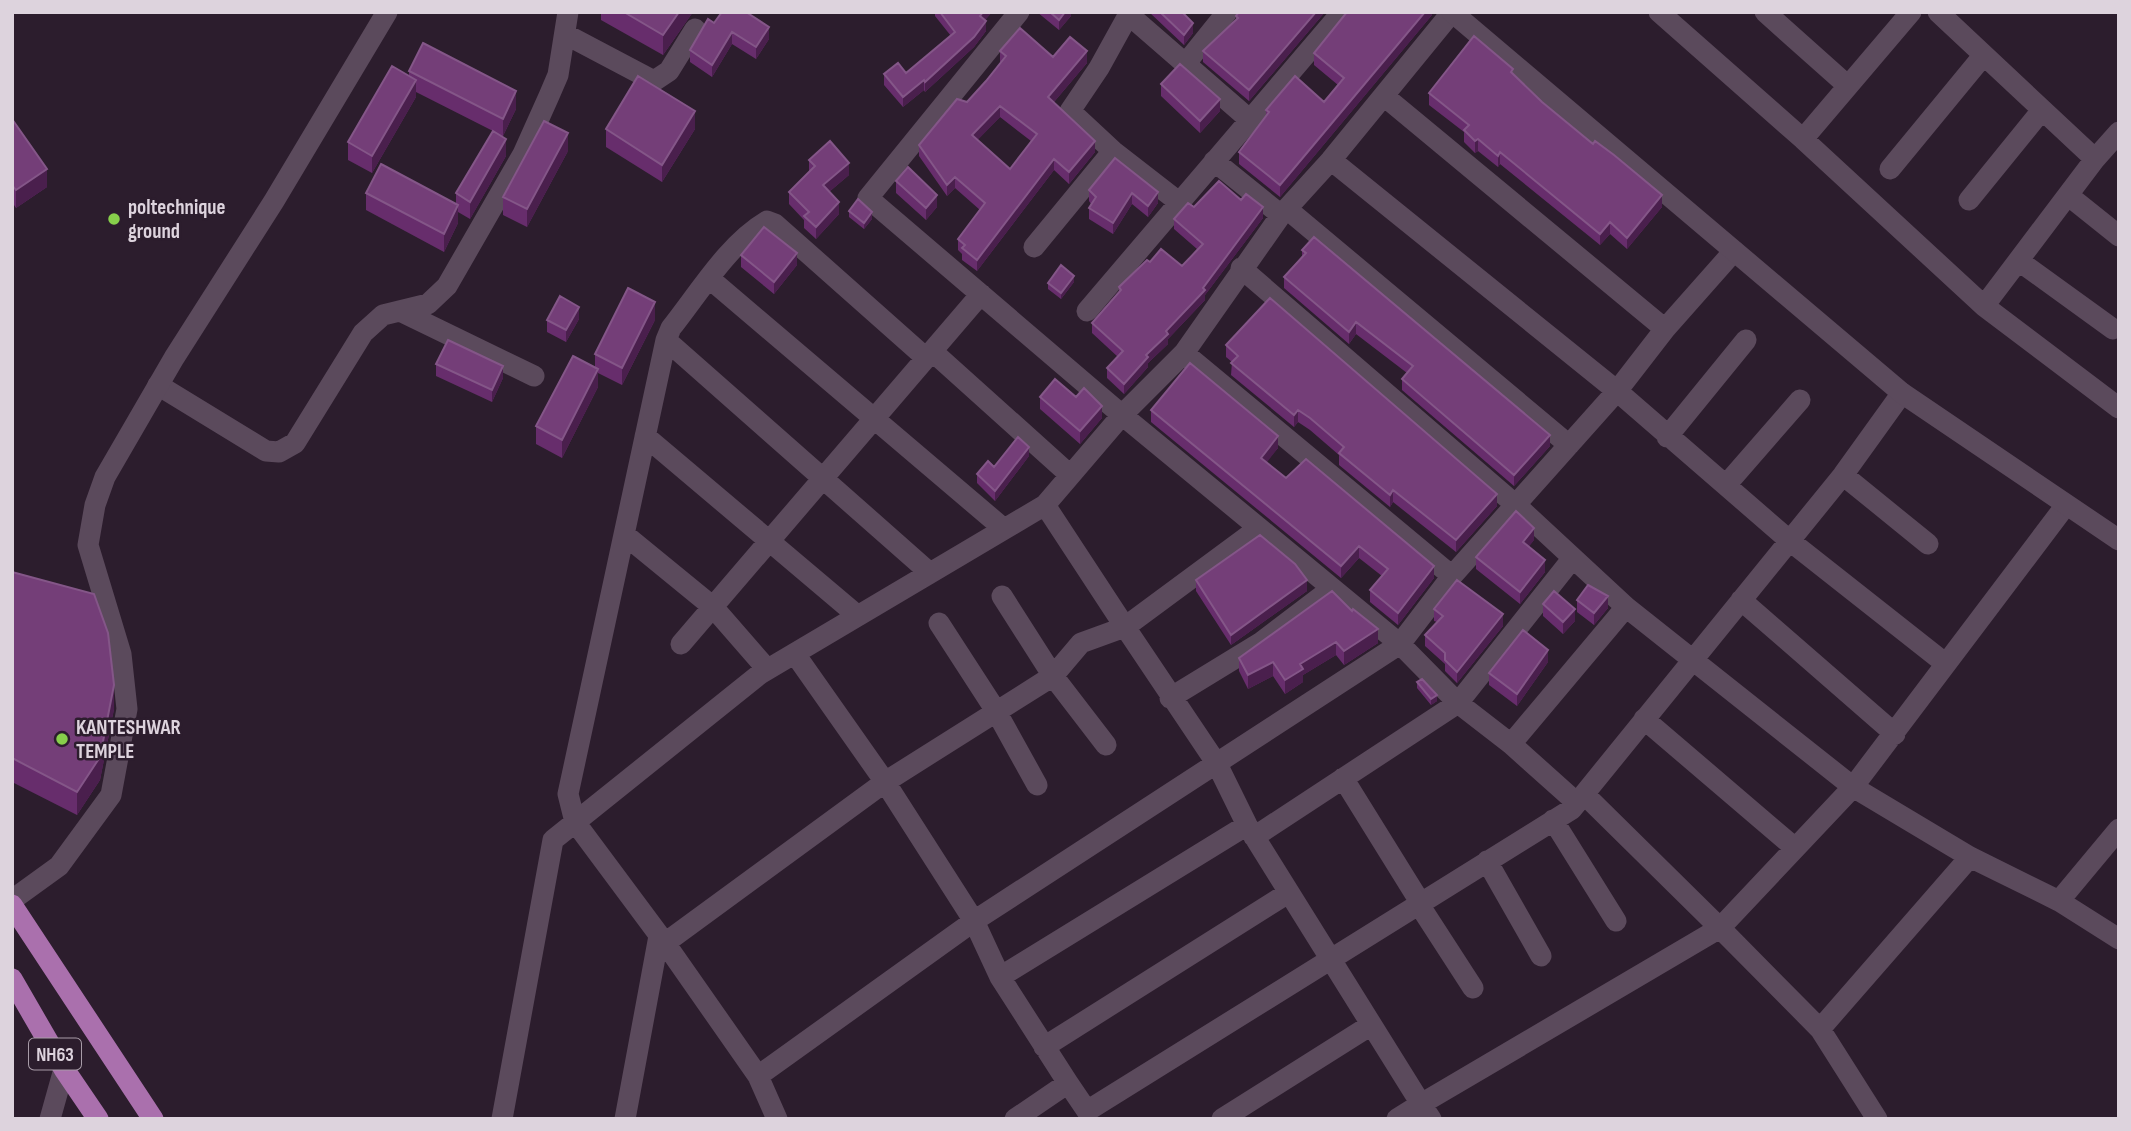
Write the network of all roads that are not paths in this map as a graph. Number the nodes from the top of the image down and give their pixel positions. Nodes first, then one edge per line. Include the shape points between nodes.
1 (387, 12) edge
2 (568, 12) edge
3 (1019, 12) edge
4 (1227, 12) edge
5 (1342, 12) edge
6 (1452, 12) edge
7 (1659, 12) edge
8 (1765, 12) edge
9 (1938, 12) edge
10 (1129, 13) edge
11 (1900, 16) edge
12 (695, 29) dead end
13 (565, 34) junction
14 (1983, 56) junction
15 (1186, 63) junction
16 (1849, 86) junction
17 (1384, 96) junction
18 (2042, 110) junction
19 (1250, 120) junction
20 (2118, 133) edge
21 (1803, 139) junction
22 (1113, 151) junction
23 (2095, 159) junction
24 (1331, 160) junction
25 (1214, 161) junction
26 (1890, 169) dead end
27 (2069, 196) junction
28 (1969, 200) dead end
29 (1180, 203) junction
30 (1284, 212) junction
31 (2119, 236) edge
32 (1034, 247) dead end
33 (1734, 251) junction
34 (2020, 261) junction
35 (1241, 268) junction
36 (710, 279) junction
37 (981, 294) junction
38 (1984, 306) junction
39 (400, 311) junction
40 (1087, 311) dead end
41 (1665, 329) junction
42 (2113, 329) dead end
43 (666, 340) junction
44 (1746, 340) dead end
45 (1184, 353) junction
46 (929, 355) junction
47 (534, 376) dead end
48 (158, 385) junction
49 (1617, 391) junction
50 (1902, 393) junction
51 (1800, 400) dead end
52 (2119, 408) edge
53 (1122, 415) junction
54 (874, 419) junction
55 (645, 436) junction
56 (1667, 437) junction
57 (1569, 445) junction
58 (1070, 475) junction
59 (1843, 475) junction
60 (822, 480) junction
61 (1726, 485) junction
62 (1045, 505) junction
63 (2066, 505) junction
64 (1517, 506) junction
65 (1259, 528) junction
66 (1004, 529) junction
67 (625, 535) junction
68 (771, 540) junction
69 (2119, 540) edge
70 (1790, 541) junction
71 (1928, 544) dead end
72 (1572, 559) junction
73 (930, 573) junction
74 (1452, 576) junction
75 (1331, 589) junction
76 (1002, 596) dead end
77 (1741, 600) junction
78 (713, 607) junction
79 (1626, 607) junction
80 (858, 616) junction
81 (939, 623) dead end
82 (1125, 627) junction
83 (681, 644) dead end
84 (1399, 644) junction
85 (794, 653) junction
86 (1692, 660) junction
87 (1946, 664) junction
88 (767, 669) junction
89 (1053, 676) junction
90 (1170, 698) junction
91 (1458, 703) junction
92 (996, 711) junction
93 (1644, 719) junction
94 (1895, 734) junction
95 (1511, 744) junction
96 (1106, 745) dead end
97 (1217, 764) junction
98 (1343, 778) junction
99 (886, 782) junction
100 (1037, 785) dead end
101 (1853, 787) junction
102 (1580, 798) junction
103 (1553, 820) junction
104 (575, 822) junction
105 (2119, 829) edge
106 (1251, 831) junction
107 (1795, 848) junction
108 (1970, 857) junction
109 (1487, 861) junction
110 (1288, 893) junction
111 (12, 900) edge
112 (2059, 901) junction
113 (1419, 903) junction
114 (12, 905) edge
115 (974, 920) junction
116 (1615, 921) dead end
117 (1720, 928) junction
118 (662, 939) junction
119 (2119, 939) edge
120 (1541, 956) dead end
121 (1329, 958) junction
122 (1000, 976) junction
123 (14, 986) edge
124 (1473, 988) dead end
125 (1371, 1024) junction
126 (1820, 1029) junction
127 (1044, 1048) junction
128 (64, 1069) junction
129 (758, 1076) junction
130 (1068, 1083) junction
131 (1426, 1111) edge
132 (1089, 1115) edge
133 (1872, 1117) edge
134 (50, 1119) edge
135 (98, 1119) edge
136 (153, 1119) edge
137 (502, 1119) edge
138 (625, 1119) edge
139 (777, 1119) edge
140 (1015, 1119) edge
141 (1222, 1119) edge
142 (1397, 1119) edge

1 - 48 street
2 - 13 street
3 - 37 street via 869,198
4 - 15 street
5 - 19 street
6 - 17 street
6 - 33 street
7 - 21 street
8 - 16 street
9 - 14 street
10 - 15 street
10 - 22 street via 1070,111
11 - 16 street
12 - 13 street via 669,71 654,81
13 - 39 street via 558,75 523,154 447,286 428,304
14 - 18 street
14 - 26 street
15 - 19 street
16 - 21 street
17 - 24 street
17 - 41 street
18 - 23 street
18 - 28 street
19 - 25 street
20 - 23 street
21 - 38 street
22 - 29 street
22 - 32 street
23 - 27 street
24 - 30 street
24 - 49 street
25 - 29 street
25 - 30 street
27 - 31 street
27 - 34 street
29 - 40 street
30 - 35 street
30 - 57 street
33 - 41 street
33 - 50 street
34 - 38 street
34 - 42 street
35 - 45 street
35 - 64 street
36 - 43 street
36 - 46 street via 767,221
36 - 54 street
37 - 46 street
37 - 53 street
38 - 52 street
39 - 47 street
39 - 48 street via 383,315 363,333 295,443 279,452 255,445
41 - 49 street
43 - 55 street
43 - 60 street
44 - 56 street
45 - 53 street
45 - 74 street
46 - 54 street
46 - 58 street
48 - 111 street via 105,477 94,505 88,545 121,654 127,709 111,795 59,866
49 - 56 street
49 - 57 street
50 - 59 street
50 - 63 street
51 - 61 street
53 - 58 street
53 - 65 street
54 - 60 street
54 - 66 street
55 - 67 street
55 - 68 street
56 - 61 street
57 - 64 street
58 - 62 street
59 - 70 street
59 - 71 street
60 - 68 street
60 - 73 street
61 - 70 street
62 - 66 street
62 - 82 street
63 - 69 street
63 - 87 street
64 - 72 street
64 - 74 street
65 - 75 street
65 - 82 street
66 - 73 street
67 - 78 street
67 - 104 street via 568,794
68 - 78 street
68 - 80 street
70 - 77 street
70 - 87 street
72 - 79 street
72 - 91 street
73 - 80 street
74 - 84 street
75 - 84 street
75 - 90 street via 1260,643
76 - 89 street
77 - 86 street
77 - 94 street
78 - 83 street
78 - 88 street
79 - 86 street
79 - 95 street
80 - 85 street
81 - 92 street
82 - 89 street via 1081,643
82 - 90 street
84 - 91 street
84 - 97 street
85 - 88 street
85 - 99 street
86 - 93 street
86 - 101 street
87 - 94 street
88 - 104 street
89 - 92 street
89 - 96 street
90 - 97 street
91 - 95 street
91 - 98 street
92 - 99 street
92 - 100 street
93 - 102 street
93 - 107 street
94 - 101 street
95 - 102 street
97 - 106 street
97 - 115 street
98 - 106 street
98 - 113 street
99 - 115 street
99 - 118 street
101 - 107 street
101 - 108 street
102 - 103 street
102 - 117 street
103 - 109 street
103 - 116 street
104 - 118 street
104 - 137 street via 553,840
105 - 112 street
106 - 110 street
106 - 122 street
107 - 117 street
108 - 112 street
108 - 126 street
109 - 113 street
109 - 120 street
110 - 121 street
110 - 127 street
112 - 119 street
113 - 121 street
113 - 124 street
114 - 136 highway, NH63
115 - 122 street
115 - 129 street
117 - 126 street
117 - 131 street
118 - 129 street
118 - 138 street
121 - 125 street
121 - 132 street
122 - 127 street
123 - 128 highway, NH63
125 - 131 street
125 - 141 street
126 - 133 street
127 - 130 street
128 - 134 street
128 - 135 highway, NH63
129 - 139 street
130 - 132 street
130 - 140 street
131 - 142 street

